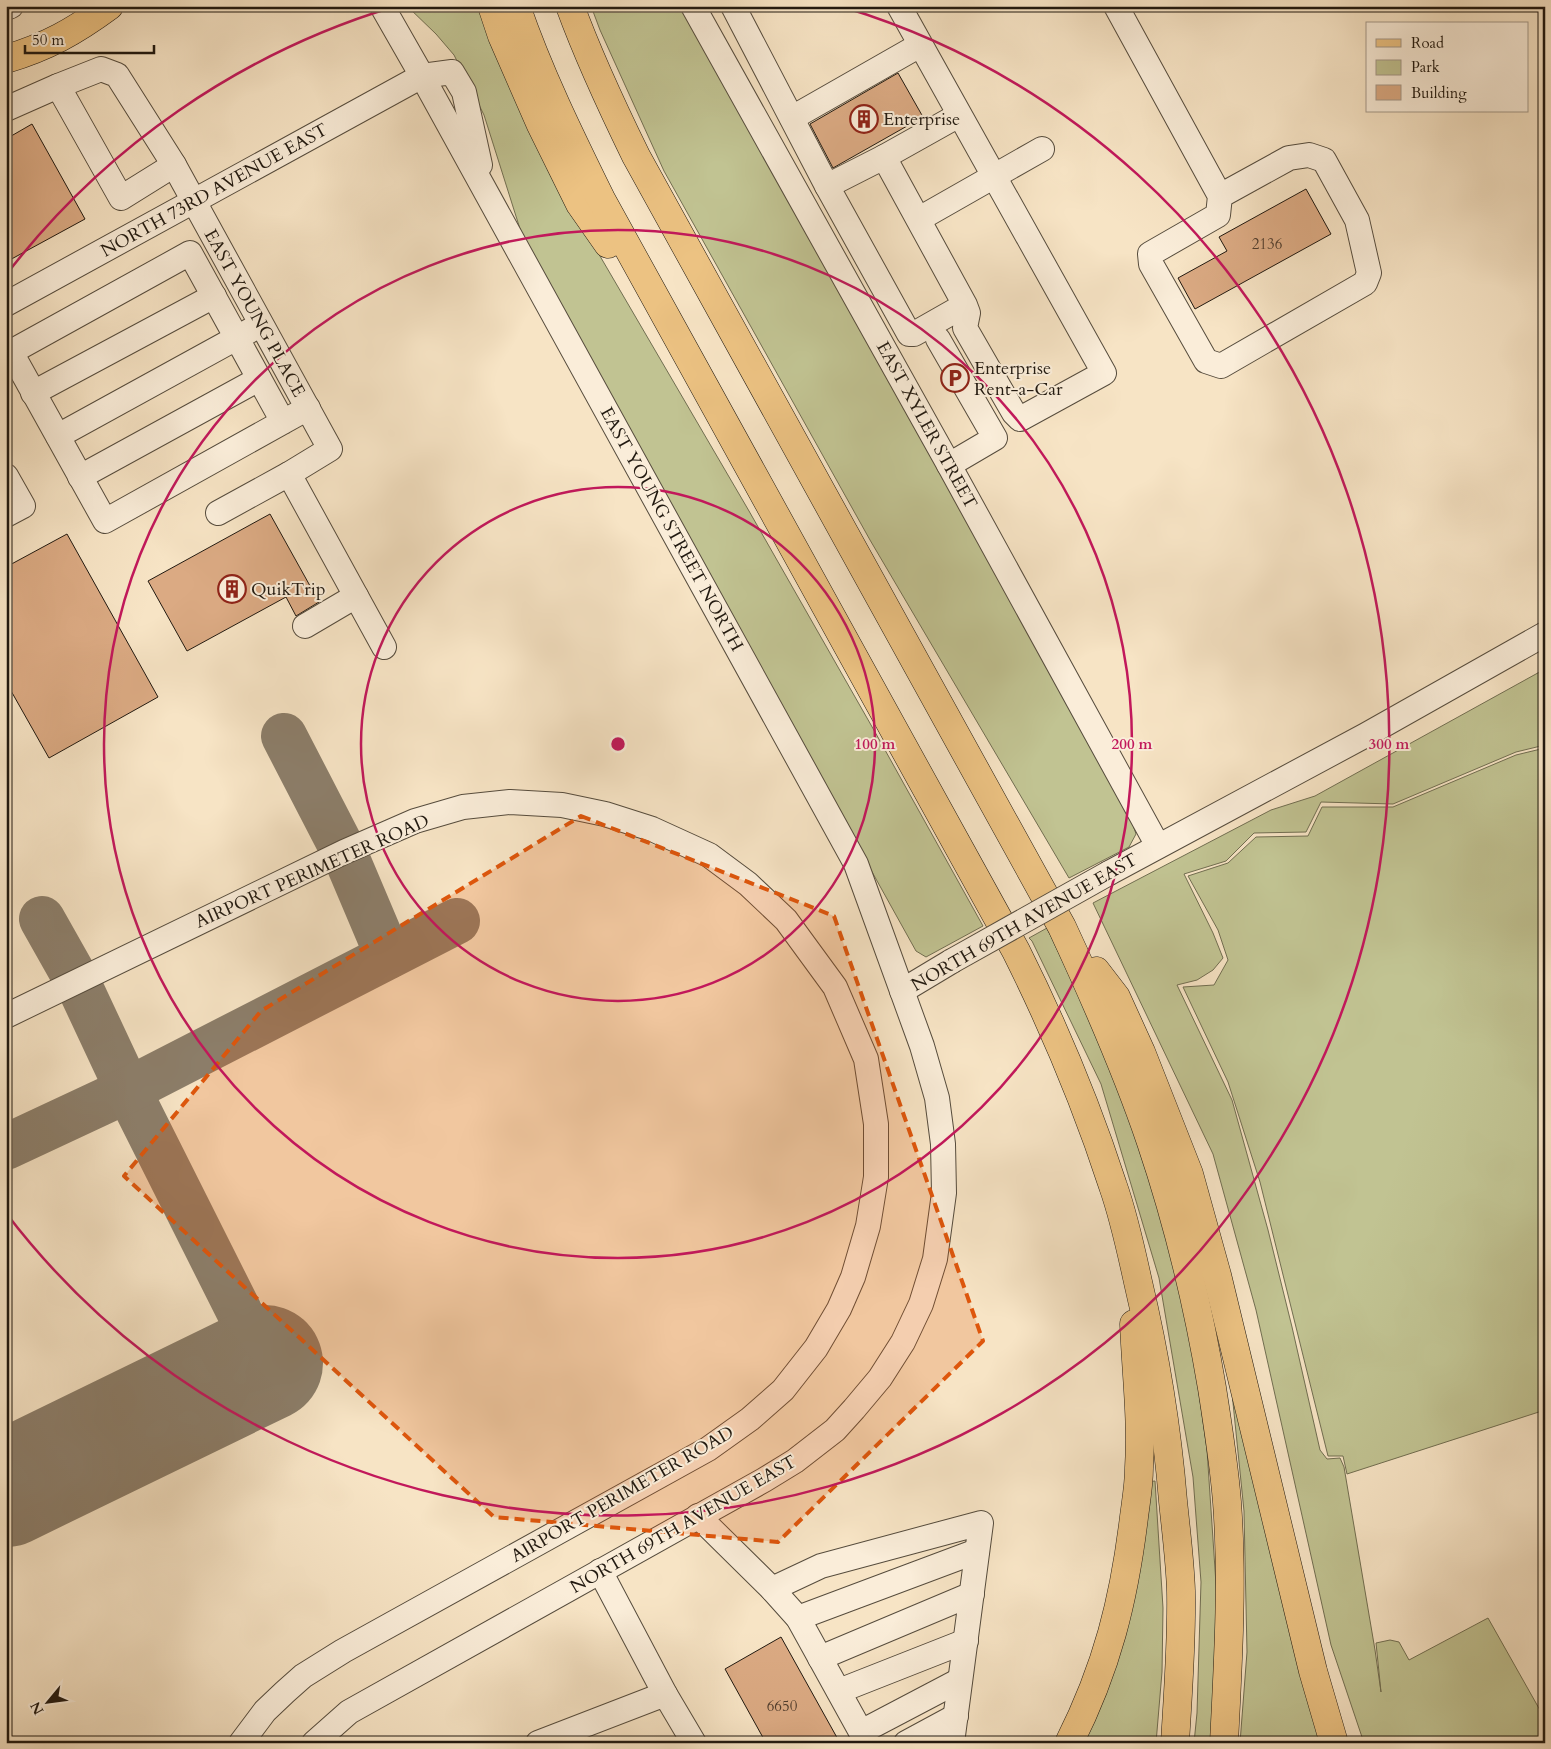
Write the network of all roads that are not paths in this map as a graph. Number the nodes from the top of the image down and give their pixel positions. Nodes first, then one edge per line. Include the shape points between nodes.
1 (11, 6) edge
2 (109, 6) edge
3 (382, 6) edge
4 (492, 6) edge
5 (516, 6) edge
6 (570, 6) edge
7 (693, 6) edge
8 (733, 6) edge
9 (899, 6) edge
10 (1116, 6) edge
11 (6, 8) edge
12 (89, 16) edge
13 (920, 45) junction
14 (6, 60) edge
15 (422, 76) junction
16 (58, 86) junction
17 (6, 109) edge
18 (959, 115) junction
19 (792, 118) junction
20 (1042, 149) dead end
21 (884, 157) junction
22 (174, 165) junction
23 (994, 177) junction
24 (827, 186) junction
25 (1220, 196) junction
26 (193, 201) junction
27 (920, 219) junction
28 (214, 240) junction
29 (190, 253) junction
30 (214, 296) junction
31 (6, 304) edge
32 (964, 305) junction
33 (260, 325) junction
34 (237, 338) junction
35 (938, 339) dead end
36 (260, 378) junction
37 (706, 388) junction
38 (34, 392) junction
39 (308, 408) junction
40 (283, 422) junction
41 (58, 436) junction
42 (949, 465) junction
43 (289, 474) junction
44 (6, 476) edge
45 (80, 477) junction
46 (218, 513) dead end
47 (6, 516) edge
48 (356, 596) junction
49 (305, 626) dead end
50 (1545, 634) edge
51 (384, 646) dead end
52 (1158, 846) junction
53 (1062, 927) junction
54 (902, 991) junction
55 (6, 1016) edge
56 (1130, 1247) junction
57 (698, 1516) junction
58 (977, 1551) junction
59 (600, 1571) junction
60 (772, 1589) junction
61 (972, 1594) junction
62 (798, 1618) junction
63 (966, 1640) junction
64 (820, 1658) junction
65 (960, 1680) junction
66 (838, 1691) junction
67 (665, 1694) junction
68 (956, 1716) junction
69 (864, 1737) edge
70 (241, 1743) edge
71 (314, 1743) edge
72 (538, 1743) edge
73 (694, 1743) edge
74 (906, 1743) edge
75 (952, 1743) edge
76 (1069, 1743) edge
77 (1175, 1743) edge
78 (1224, 1743) edge
79 (1334, 1743) edge

1 - 11 street
2 - 12 main road
3 - 15 street, EAST YOUNG STREET NORTH
4 - 37 main road via 540,122 580,204
5 - 37 main road via 556,106 601,199
6 - 53 main road via 584,45 636,156
7 - 42 street, EAST XYLER STREET
8 - 19 street
9 - 13 street
10 - 25 street
12 - 14 main road via 51,43
13 - 18 street
13 - 19 street
15 - 26 street, NORTH 73RD AVENUE EAST
15 - 54 street, EAST YOUNG STREET NORTH via 856,864
16 - 17 street
16 - 22 street, EAST YOUNG PLACE via 101,70 117,75
16 - 22 street via 122,198
18 - 21 street
18 - 23 street
19 - 24 street
20 - 23 street
21 - 24 street
21 - 27 street
22 - 26 street, EAST YOUNG PLACE
23 - 27 street
23 - 32 street via 1104,373 1020,418 1014,413 965,328 968,313
24 - 32 street via 909,334
25 - 25 street via 1218,215 1150,254 1151,264 1206,361 1221,366 1365,283 1369,273 1357,220 1324,160 1309,155 1289,158
26 - 28 street, EAST YOUNG PLACE
26 - 31 street, NORTH 73RD AVENUE EAST
27 - 32 street
28 - 29 street
28 - 33 street, EAST YOUNG PLACE
29 - 30 street
29 - 38 street via 11,352
30 - 34 street
30 - 38 street
33 - 34 street
33 - 39 street, EAST YOUNG PLACE
34 - 36 street
34 - 41 street
35 - 42 street via 995,438
36 - 40 street
36 - 45 street
37 - 56 main road via 1044,1007 1114,1188
38 - 41 street
39 - 40 street
39 - 43 street, EAST YOUNG PLACE via 330,449
40 - 45 street via 105,521
41 - 45 street
42 - 52 street, EAST XYLER STREET
43 - 46 street
43 - 48 street
44 - 47 street via 23,506
48 - 49 street
48 - 51 street
50 - 52 street, NORTH 69TH AVENUE EAST via 1366,735
52 - 54 street, NORTH 69TH AVENUE EAST, bridge
53 - 78 main road via 1100,1008 1151,1142 1184,1254 1206,1352 1218,1422 1230,1555
53 - 79 main road via 1116,997 1189,1174 1218,1275 1313,1670
54 - 57 street, NORTH 69TH AVENUE EAST via 937,1098 943,1144 941,1226 936,1259 921,1304 903,1342 880,1378 835,1430 795,1461
55 - 70 street, AIRPORT PERIMETER ROAD via 415,820 463,807 510,802 562,805 652,829 709,856 748,884 786,920 835,986 866,1059 876,1124 876,1177 868,1226 854,1277 839,1309 816,1348 783,1390 708,1449 303,1676 265,1711
56 - 76 main road via 1139,1460 1132,1535 1111,1641 1085,1712
56 - 77 main road via 1162,1400 1174,1510 1181,1590 1181,1658
57 - 59 street, NORTH 69TH AVENUE EAST
57 - 60 street
58 - 60 street via 981,1522 821,1566
58 - 61 street
58 - 62 street
59 - 67 street
59 - 71 street, NORTH 69TH AVENUE EAST via 348,1712
60 - 62 street
61 - 63 street
61 - 64 street
62 - 64 street
63 - 65 street
63 - 66 street
64 - 66 street
65 - 68 street
65 - 69 street
66 - 69 street
67 - 72 street
67 - 73 street
68 - 74 street
68 - 75 street

